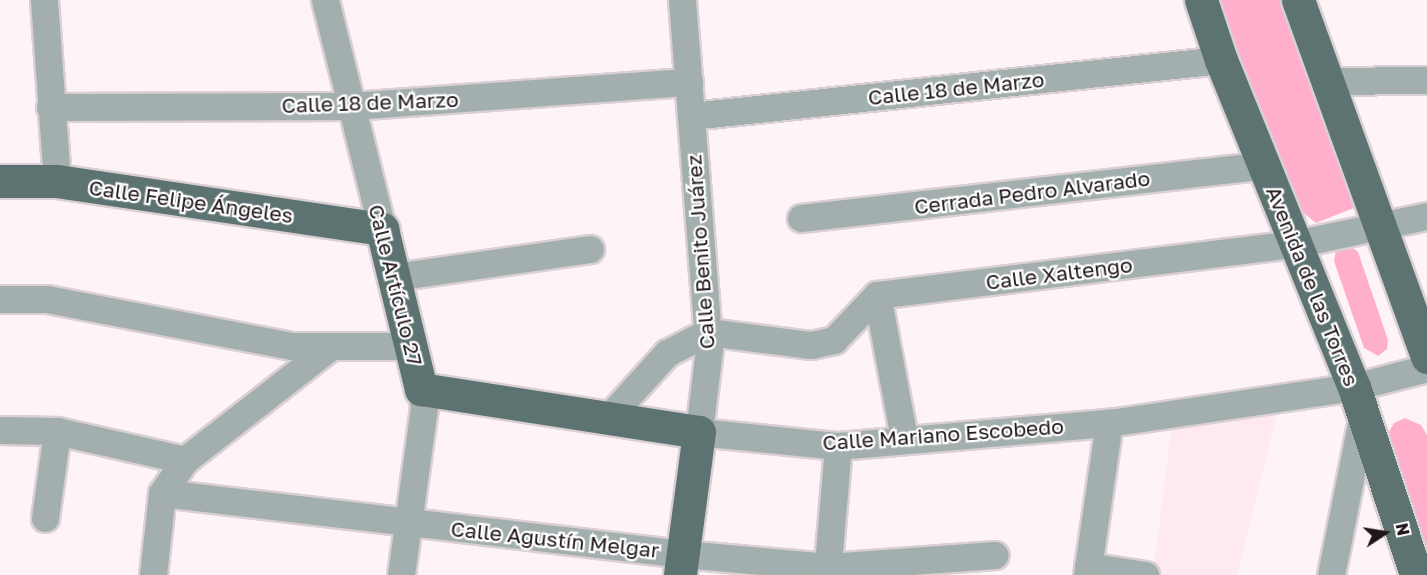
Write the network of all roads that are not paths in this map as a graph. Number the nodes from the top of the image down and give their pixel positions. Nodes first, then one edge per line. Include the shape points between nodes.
1 (44, 0) edge
2 (325, 0) edge
3 (682, 0) edge
4 (1201, 0) edge
5 (1298, 0) edge
6 (1221, 60) junction
7 (1427, 80) edge
8 (1327, 81) junction
9 (689, 82) junction
10 (50, 106) junction
11 (351, 106) junction
12 (691, 116) junction
13 (1264, 165) junction
14 (0, 181) edge
15 (57, 181) junction
16 (1427, 216) edge
17 (801, 218) dead end
18 (1379, 225) junction
19 (382, 229) junction
20 (1295, 244) junction
21 (590, 249) dead end
22 (394, 277) junction
23 (877, 295) junction
24 (0, 299) edge
25 (708, 332) junction
26 (411, 346) junction
27 (329, 348) junction
28 (1427, 357) edge
29 (1427, 368) edge
30 (421, 389) junction
31 (1358, 400) junction
32 (608, 418) junction
33 (1109, 423) junction
34 (0, 430) edge
35 (57, 431) junction
36 (699, 432) junction
37 (904, 438) junction
38 (838, 446) junction
39 (185, 460) junction
40 (162, 493) junction
41 (45, 518) dead end
42 (411, 523) junction
43 (995, 555) dead end
44 (682, 564) edge
45 (948, 566) edge
46 (828, 571) edge
47 (1087, 571) edge
48 (153, 575) edge
49 (401, 575) edge
50 (1145, 575) edge
51 (1331, 575) edge
52 (1416, 575) edge

1 - 10 street
2 - 11 street, Calle Artículo 27
3 - 9 street, Calle Benito Juárez
4 - 6 main road, Avenida de las Torres
5 - 8 main road
6 - 12 street, Calle 18 de Marzo
6 - 13 main road, Avenida de las Torres
7 - 8 street
8 - 18 main road
9 - 11 street, Calle 18 de Marzo
9 - 12 street, Calle Benito Juárez
10 - 11 street, Calle 18 de Marzo
10 - 15 street
11 - 19 street, Calle Artículo 27
12 - 25 street, Calle Benito Juárez
13 - 17 street, Cerrada Pedro Alvarado
13 - 20 main road, Avenida de las Torres
14 - 15 main road, Calle Felipe Ángeles
15 - 19 main road, Calle Felipe Ángeles
16 - 18 street, Calle Xaltengo
18 - 20 street, Calle Xaltengo
18 - 28 main road
19 - 22 main road, Calle Artículo 27
20 - 23 street, Calle Xaltengo
20 - 31 main road, Avenida de las Torres
21 - 22 street
22 - 26 main road, Calle Artículo 27
23 - 25 street via 834,340 811,345
23 - 37 street
24 - 27 street via 47,299 292,346
25 - 32 street via 667,353
25 - 36 street, Calle Benito Juárez
26 - 27 street
26 - 30 main road, Calle Artículo 27
27 - 39 street
29 - 31 street, Calle Mariano Escobedo
30 - 32 main road, Calle Mariano Escobedo
30 - 42 street, Calle Artículo 27 via 424,406
31 - 33 street, Calle Mariano Escobedo
31 - 51 street
31 - 52 main road, Avenida de las Torres
32 - 36 main road, Calle Mariano Escobedo
33 - 37 street, Calle Mariano Escobedo
33 - 47 street
34 - 35 street
35 - 39 street
35 - 41 street
36 - 38 street, Calle Mariano Escobedo
36 - 44 main road, Calle Benito Juárez
37 - 38 street, Calle Mariano Escobedo
38 - 46 street
39 - 40 street
40 - 42 street, Calle Agustín Melgar
40 - 48 street
42 - 44 street, Calle Agustín Melgar
42 - 49 street, Calle Artículo 27
43 - 45 street, Calle Agustín Melgar
44 - 46 street, Calle Agustín Melgar
45 - 46 street, Calle Agustín Melgar
47 - 50 street

